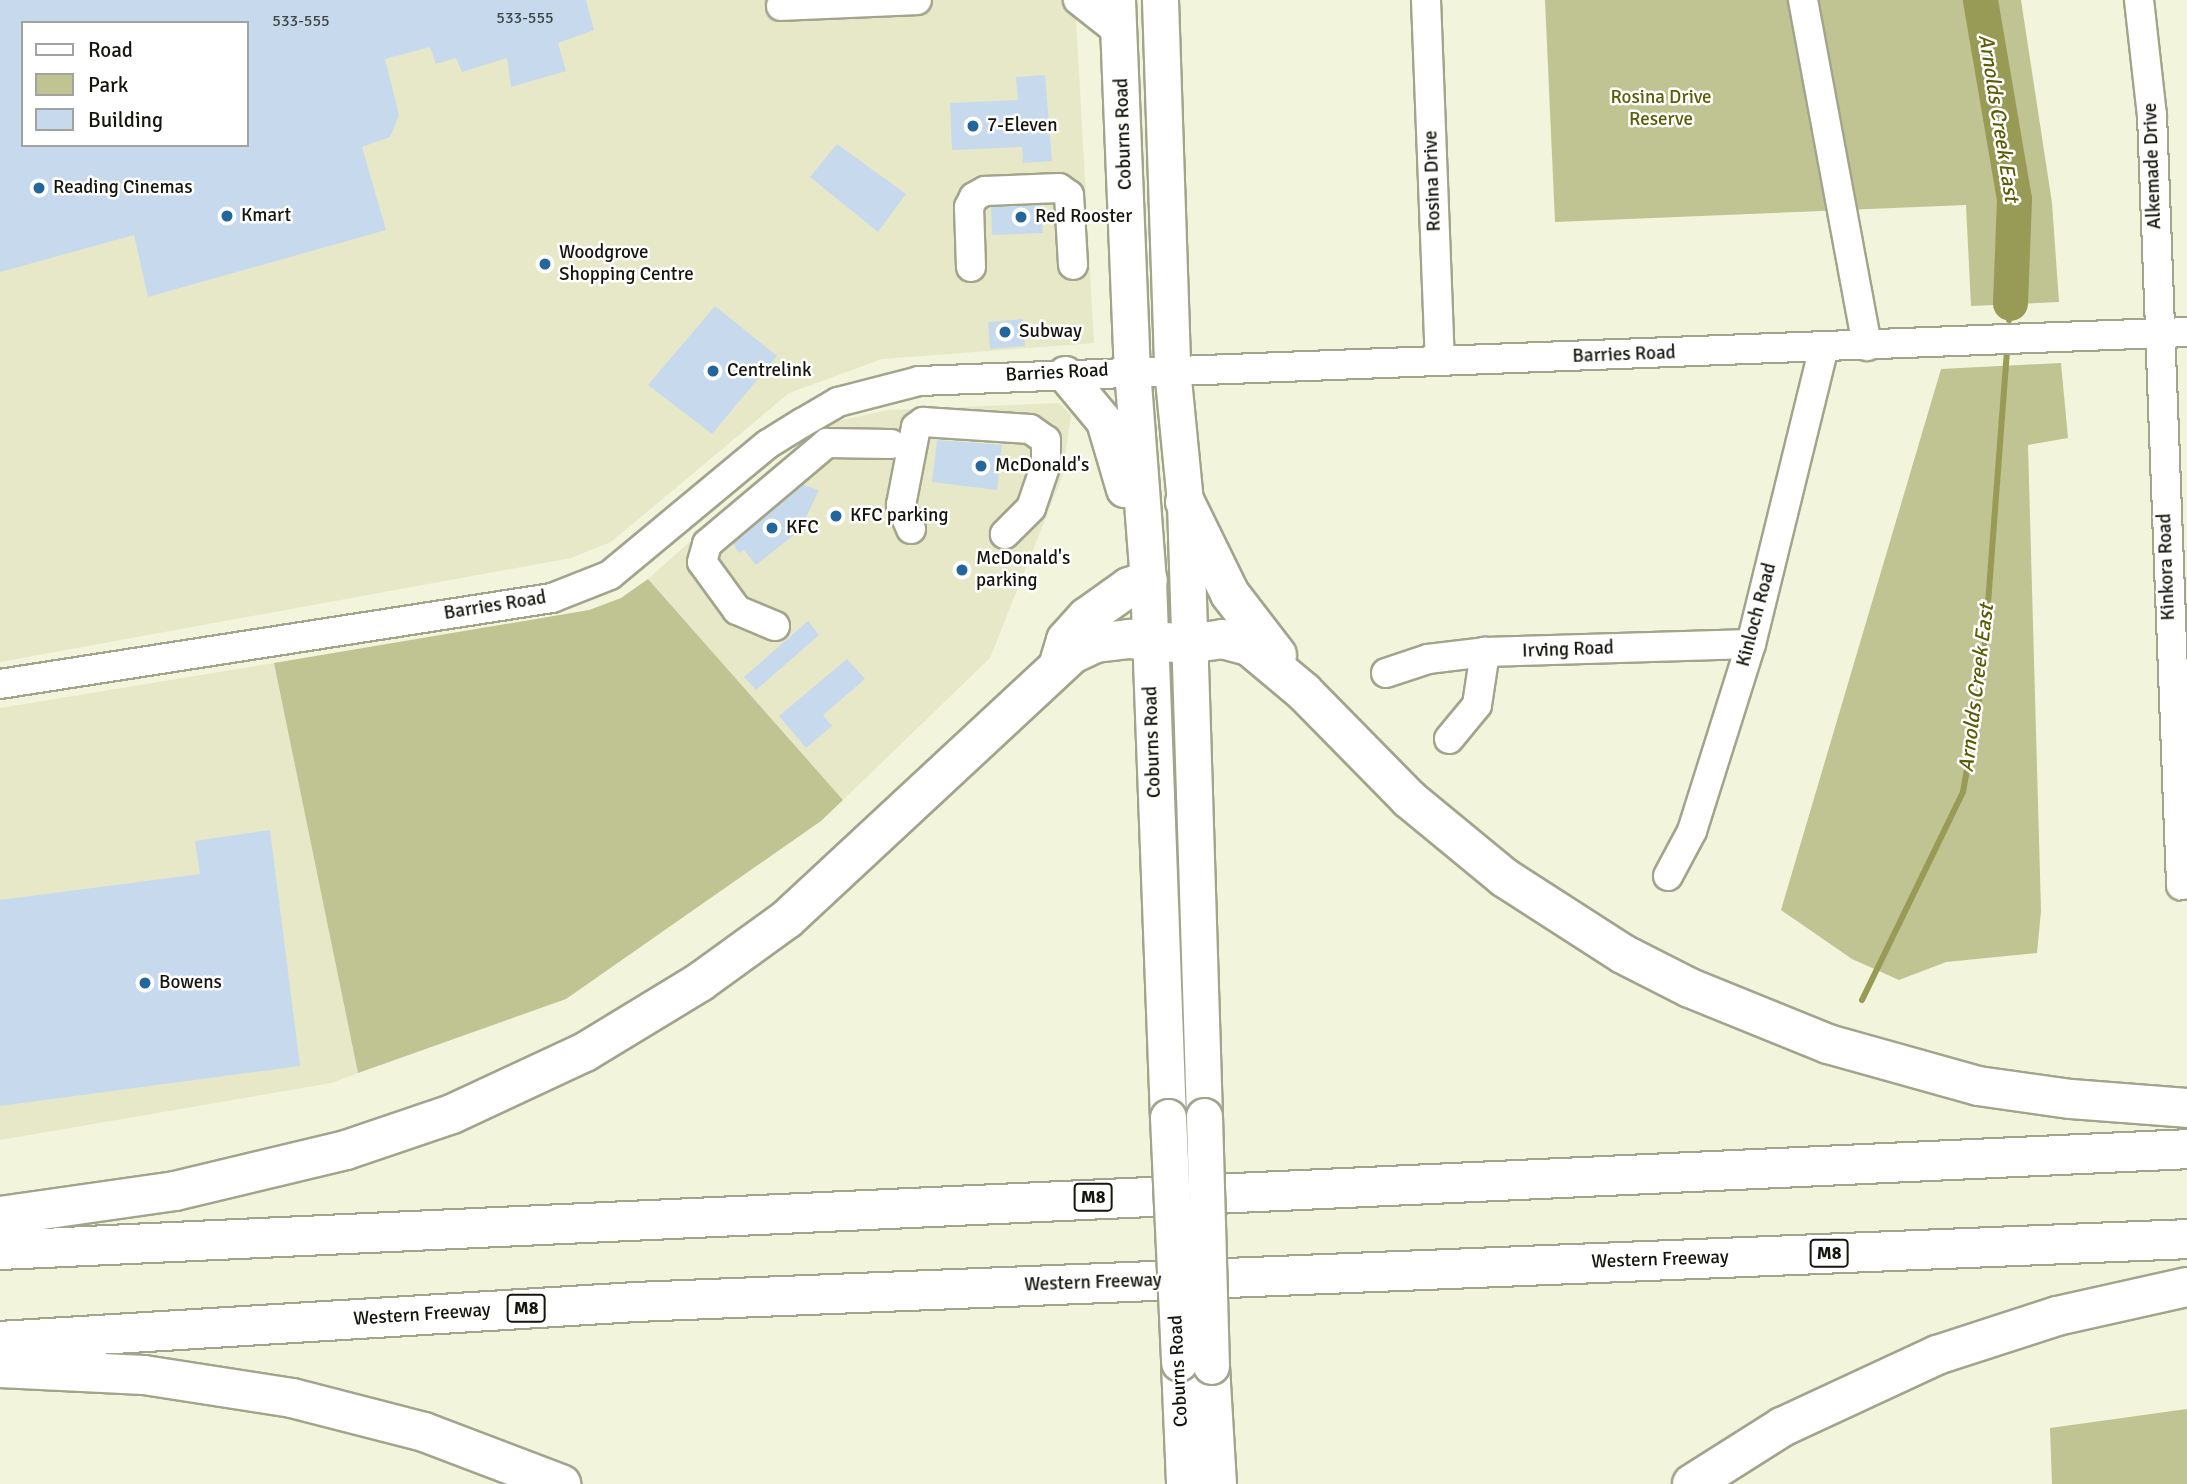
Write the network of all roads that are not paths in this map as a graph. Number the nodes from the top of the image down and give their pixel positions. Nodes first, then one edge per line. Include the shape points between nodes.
1 (798, 0) edge
2 (918, 0) edge
3 (1078, 0) edge
4 (1160, 0) edge
5 (1426, 0) edge
6 (1803, 0) edge
7 (2139, 0) edge
8 (1119, 17) edge
9 (1073, 265) dead end
10 (971, 267) dead end
11 (2187, 332) edge
12 (2158, 333) junction
13 (1867, 346) junction
14 (1824, 347) junction
15 (1440, 362) junction
16 (1132, 369) junction
17 (1171, 369) junction
18 (1065, 374) junction
19 (891, 444) dead end
20 (1185, 502) junction
21 (1145, 525) junction
22 (911, 529) dead end
23 (1005, 534) dead end
24 (1147, 580) junction
25 (775, 626) dead end
26 (1149, 641) junction
27 (1188, 644) junction
28 (1751, 644) junction
29 (1485, 652) junction
30 (1059, 666) junction
31 (2179, 671) edge
32 (1386, 673) dead end
33 (0, 684) edge
34 (1304, 692) junction
35 (1449, 740) dead end
36 (1668, 876) dead end
37 (2181, 885) dead end
38 (2187, 1108) edge
39 (2187, 1149) edge
40 (0, 1216) edge
41 (2187, 1239) edge
42 (0, 1250) edge
43 (2187, 1287) edge
44 (0, 1341) edge
45 (1195, 1365) junction
46 (0, 1368) edge
47 (561, 1484) edge
48 (1184, 1484) edge
49 (1218, 1484) edge
50 (1692, 1484) edge

1 - 2 street via 780,6
3 - 8 street
4 - 17 main road, Coburns Road
5 - 15 street, Rosina Drive
6 - 13 street
7 - 12 street, Alkemade Drive via 2152,115
8 - 16 main road, Coburns Road
9 - 10 street via 1069,194 1059,188 985,191 974,197 969,207
11 - 12 street, Barries Road
12 - 13 street, Barries Road via 2057,334
12 - 31 street, Kinkora Road
13 - 14 street, Barries Road
14 - 15 street, Barries Road
14 - 28 street, Kinloch Road
15 - 17 street, Barries Road
16 - 17 street, Barries Road
16 - 18 street, Barries Road
16 - 21 main road, Coburns Road
17 - 20 main road, Coburns Road
18 - 21 main road via 1104,421 1126,497
18 - 33 street, Barries Road via 919,381 838,401 768,444 610,575 552,598
19 - 25 street via 827,443 707,544 702,562 737,610
20 - 27 main road, Coburns Road
20 - 34 highway via 1230,594
21 - 24 main road, Coburns Road
22 - 23 street via 901,505 916,427 923,422 1030,429 1046,440 1046,464 1031,508
24 - 26 main road, Coburns Road
24 - 30 highway via 1087,617 1066,640
26 - 27 highway
26 - 30 highway via 1096,643
26 - 45 main road, Coburns Road, bridge via 1168,1117
27 - 34 highway via 1222,639 1250,646
27 - 45 main road, Coburns Road, bridge via 1204,1116
28 - 29 street, Irving Road
28 - 36 street, Kinloch Road via 1692,831
29 - 32 street, Irving Road via 1428,659
29 - 35 street via 1477,705
30 - 40 highway via 787,919 700,982 585,1052 463,1109 346,1150 175,1191
31 - 37 street, Kinkora Road
34 - 38 highway via 1409,799 1505,878 1623,954 1690,988 1828,1044 1978,1086 2071,1100
39 - 42 highway, M8
41 - 44 highway, Western Freeway / M8 via 635,1301
43 - 50 highway via 2057,1316 1937,1355 1782,1427
45 - 48 main road, Coburns Road
45 - 49 main road, Coburns Road
46 - 47 highway via 144,1376 292,1398 424,1432

